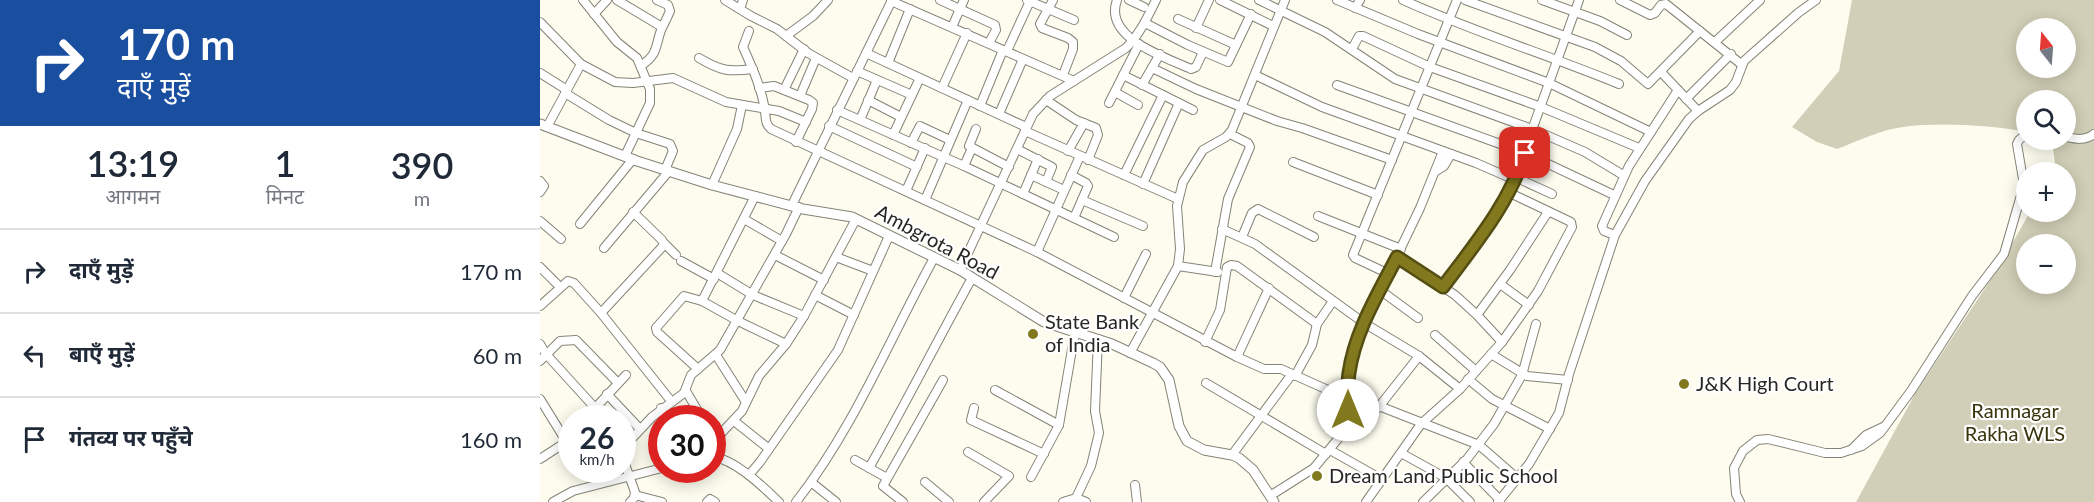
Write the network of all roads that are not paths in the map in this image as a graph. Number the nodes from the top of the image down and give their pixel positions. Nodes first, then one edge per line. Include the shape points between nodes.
1 (583, 0) edge
2 (607, 0) edge
3 (617, 0) edge
4 (657, 0) edge
5 (725, 0) edge
6 (743, 0) edge
7 (828, 0) edge
8 (940, 0) edge
9 (964, 0) edge
10 (1053, 0) edge
11 (1117, 0) edge
12 (1129, 0) edge
13 (1156, 0) edge
14 (1209, 0) edge
15 (1220, 0) edge
16 (1259, 0) edge
17 (1285, 0) edge
18 (1337, 0) edge
19 (1360, 0) edge
20 (1403, 0) edge
21 (1457, 0) edge
22 (1465, 0) edge
23 (1542, 0) edge
24 (1579, 0) edge
25 (1620, 0) edge
26 (1760, 0) edge
27 (1816, 0) edge
28 (891, 1) edge
29 (1028, 1) edge
30 (1144, 7) dead end
31 (1355, 8) junction
32 (740, 9) junction
33 (910, 9) junction
34 (960, 9) junction
35 (1048, 9) junction
36 (1280, 11) junction
37 (1575, 12) junction
38 (594, 14) junction
39 (1251, 14) junction
40 (1178, 18) dead end
41 (1074, 20) dead end
42 (1449, 21) junction
43 (540, 22) edge
44 (1145, 22) junction
45 (1273, 26) junction
46 (662, 27) junction
47 (952, 27) junction
48 (1196, 28) junction
49 (749, 31) dead end
50 (1700, 31) junction
51 (967, 33) junction
52 (1566, 35) junction
53 (1627, 35) dead end
54 (786, 36) junction
55 (1136, 42) junction
56 (1715, 42) junction
57 (1440, 43) junction
58 (989, 44) junction
59 (1236, 45) junction
60 (1352, 49) junction
61 (804, 50) junction
62 (1005, 50) junction
63 (1203, 52) junction
64 (866, 53) junction
65 (1160, 54) junction
66 (1731, 54) junction
67 (699, 58) dead end
68 (816, 58) junction
69 (1023, 59) junction
70 (1558, 59) junction
71 (888, 63) junction
72 (581, 64) junction
73 (1741, 64) junction
74 (642, 65) junction
75 (1430, 67) junction
76 (1152, 68) junction
77 (753, 69) junction
78 (1661, 72) junction
79 (540, 73) edge
80 (855, 74) junction
81 (1063, 75) junction
82 (1123, 75) junction
83 (1255, 75) junction
84 (920, 78) junction
85 (877, 80) junction
86 (648, 81) junction
87 (1074, 81) junction
88 (1549, 83) junction
89 (1619, 84) dead end
90 (1142, 85) junction
91 (1337, 86) dead end
92 (759, 88) junction
93 (942, 88) junction
94 (1421, 88) junction
95 (784, 90) junction
96 (1678, 90) junction
97 (566, 92) junction
98 (1115, 92) junction
99 (912, 95) junction
100 (1163, 95) junction
101 (800, 96) junction
102 (1686, 99) junction
103 (868, 100) junction
104 (968, 100) junction
105 (1046, 100) junction
106 (1109, 103) dead end
107 (1179, 103) junction
108 (742, 105) junction
109 (1138, 105) dead end
110 (980, 106) junction
111 (1242, 106) junction
112 (1541, 106) junction
113 (765, 109) junction
114 (837, 110) junction
115 (1193, 110) dead end
116 (1412, 111) junction
117 (1698, 111) junction
118 (999, 114) junction
119 (901, 117) junction
120 (860, 120) junction
121 (806, 122) junction
122 (1084, 123) junction
123 (543, 126) edge
124 (829, 126) junction
125 (976, 129) dead end
126 (1026, 129) junction
127 (1532, 129) junction
128 (1651, 132) junction
129 (636, 133) junction
130 (1230, 134) junction
131 (2094, 134) edge
132 (893, 135) junction
133 (1402, 135) junction
134 (2076, 138) edge
135 (950, 141) junction
136 (796, 142) junction
137 (911, 142) junction
138 (925, 148) junction
139 (972, 148) junction
140 (1017, 148) junction
141 (1639, 148) junction
142 (817, 150) junction
143 (2016, 150) edge
144 (1068, 151) junction
145 (1447, 153) junction
146 (1525, 153) junction
147 (629, 157) junction
148 (942, 157) junction
149 (1084, 158) junction
150 (1038, 159) junction
151 (1392, 160) junction
152 (1293, 162) dead end
153 (964, 166) junction
154 (917, 167) junction
155 (1009, 167) junction
156 (667, 170) junction
157 (1031, 175) junction
158 (1071, 175) junction
159 (1124, 175) junction
160 (1623, 176) junction
161 (1515, 177) junction
162 (540, 181) edge
163 (1046, 182) junction
164 (1143, 184) junction
165 (712, 185) junction
166 (1001, 185) junction
167 (1064, 190) junction
168 (906, 191) junction
169 (540, 192) edge
170 (1510, 193) junction
171 (1023, 194) junction
172 (1552, 194) dead end
173 (1378, 195) junction
174 (1614, 195) junction
175 (755, 196) junction
176 (1178, 199) junction
177 (925, 200) junction
178 (1082, 200) junction
179 (795, 206) junction
180 (1055, 208) junction
181 (633, 212) junction
182 (1548, 212) junction
183 (1318, 216) dead end
184 (1074, 218) junction
185 (744, 219) junction
186 (856, 219) junction
187 (540, 221) edge
188 (580, 224) dead end
189 (980, 225) junction
190 (1143, 226) dead end
191 (1222, 229) junction
192 (1363, 233) junction
193 (1615, 235) junction
194 (889, 236) junction
195 (1114, 237) dead end
196 (1242, 237) junction
197 (1314, 237) dead end
198 (561, 239) dead end
199 (782, 241) junction
200 (664, 243) junction
201 (604, 248) dead end
202 (1401, 249) junction
203 (1036, 252) junction
204 (1146, 254) dead end
205 (775, 255) junction
206 (837, 256) junction
207 (1397, 257) junction
208 (934, 258) junction
209 (1178, 266) junction
210 (540, 267) edge
211 (960, 270) junction
212 (873, 271) junction
213 (1215, 272) junction
214 (1226, 274) junction
215 (1389, 274) junction
216 (716, 276) junction
217 (972, 278) junction
218 (824, 280) junction
219 (1500, 284) junction
220 (560, 287) junction
221 (1443, 287) junction
222 (1269, 288) junction
223 (1380, 290) junction
224 (753, 295) junction
225 (815, 295) junction
226 (1124, 298) junction
227 (702, 301) junction
228 (1333, 301) junction
229 (1529, 305) junction
230 (540, 306) edge
231 (601, 313) junction
232 (1152, 313) junction
233 (854, 315) junction
234 (1477, 315) junction
235 (804, 316) junction
236 (1418, 318) dead end
237 (738, 321) junction
238 (1364, 323) junction
239 (1317, 324) junction
240 (1536, 324) dead end
241 (1075, 332) junction
242 (1435, 335) dead end
243 (1098, 339) junction
244 (1205, 342) junction
245 (1502, 342) junction
246 (540, 344) edge
247 (786, 344) junction
248 (1130, 352) junction
249 (546, 354) junction
250 (1491, 354) junction
251 (716, 355) junction
252 (1419, 356) junction
253 (1236, 357) junction
254 (540, 361) edge
255 (698, 369) junction
256 (1476, 370) junction
257 (626, 375) dead end
258 (1293, 375) junction
259 (1522, 375) junction
260 (1468, 379) junction
261 (943, 380) dead end
262 (1568, 380) junction
263 (618, 383) junction
264 (1206, 383) dead end
265 (1460, 389) junction
266 (995, 390) dead end
267 (686, 391) junction
268 (607, 394) junction
269 (1348, 397) junction
270 (540, 399) edge
271 (671, 401) junction
272 (746, 402) junction
273 (592, 405) edge
274 (598, 405) edge
275 (665, 405) edge
276 (694, 405) edge
277 (1504, 406) junction
278 (974, 408) dead end
279 (1378, 408) junction
280 (1263, 415) junction
281 (648, 421) edge
282 (734, 421) junction
283 (558, 423) edge
284 (1059, 424) junction
285 (1421, 424) junction
286 (1551, 426) junction
287 (726, 428) edge
288 (640, 429) junction
289 (636, 433) edge
290 (1479, 445) junction
291 (558, 446) edge
292 (768, 448) junction
293 (1328, 452) junction
294 (968, 453) dead end
295 (1401, 453) junction
296 (1044, 454) junction
297 (1232, 455) junction
298 (540, 459) edge
299 (855, 460) dead end
300 (726, 462) edge
301 (1463, 462) junction
302 (869, 468) junction
303 (749, 475) junction
304 (1031, 477) dead end
305 (886, 478) junction
306 (1446, 478) junction
307 (1518, 479) junction
308 (1383, 480) junction
309 (811, 482) junction
310 (925, 482) dead end
311 (605, 483) edge
312 (631, 483) edge
313 (1135, 485) dead end
314 (1076, 498) junction
315 (633, 499) edge
316 (1272, 499) edge
317 (897, 500) edge
318 (1499, 501) edge
319 (553, 502) edge
320 (662, 502) edge
321 (707, 502) edge
322 (715, 502) edge
323 (779, 502) edge
324 (796, 502) edge
325 (836, 502) edge
326 (949, 502) edge
327 (984, 502) edge
328 (1063, 502) edge
329 (1086, 502) edge
330 (1137, 502) edge
331 (1366, 502) edge
332 (1424, 502) edge
333 (1470, 502) edge
334 (1740, 502) edge

1 - 38 street
2 - 38 street
3 - 46 street
4 - 46 street via 670,9
5 - 32 street
6 - 32 street
7 - 54 street
8 - 34 street
9 - 34 street
10 - 35 street
11 - 55 street via 1117,25
12 - 30 street
13 - 44 street
14 - 48 street
15 - 39 street
16 - 36 street
17 - 36 street
18 - 31 street
19 - 31 street
20 - 42 street
21 - 42 street
22 - 52 street
23 - 37 street
24 - 37 street
25 - 50 street via 1650,15 1666,4
26 - 56 street
27 - 73 street
28 - 33 street
28 - 64 street
29 - 35 street
29 - 62 street
31 - 57 street
32 - 54 street
33 - 47 street
33 - 71 street
34 - 47 street
34 - 58 street via 995,25
35 - 41 street
35 - 81 street via 1040,21 1041,27 1068,38 1073,45
36 - 45 street
36 - 60 street
37 - 52 street
37 - 53 street
38 - 74 street
39 - 45 street
39 - 59 street
40 - 48 street
42 - 57 street
42 - 70 street
43 - 72 street
44 - 55 street
44 - 63 street
45 - 83 street
46 - 74 street via 653,55
47 - 51 street
48 - 59 street
49 - 77 street via 743,47
50 - 56 street
50 - 78 street
51 - 58 street
51 - 93 street
52 - 70 street
52 - 78 street via 1614,57 1647,84
54 - 61 street
55 - 65 street
55 - 82 street
55 - 87 street
56 - 66 street
57 - 75 street
57 - 88 street
58 - 62 street
59 - 63 street via 1227,62
60 - 75 street via 1359,36 1363,36
60 - 94 street via 1389,76
61 - 68 street
61 - 95 street
62 - 69 street
62 - 110 street
63 - 65 street via 1191,69
64 - 71 street
64 - 80 street
65 - 76 street
66 - 73 street
66 - 102 street
67 - 77 street via 725,71
68 - 80 street
68 - 101 street
69 - 81 street
69 - 118 street
70 - 88 street
70 - 89 street
71 - 84 street
72 - 86 street via 615,82
72 - 97 street
73 - 117 street via 1730,90
74 - 86 street
75 - 94 street
75 - 112 street
76 - 90 street
76 - 111 street
77 - 92 street
78 - 96 street
79 - 97 street
80 - 85 street
80 - 114 street
81 - 87 street
82 - 90 street
82 - 98 street
83 - 111 street
83 - 133 street via 1322,107
84 - 93 street
84 - 99 street
85 - 99 street
85 - 103 street
86 - 108 street via 673,78 717,99
86 - 129 street via 650,103
87 - 105 street
88 - 112 street
88 - 128 street
90 - 100 street
91 - 116 street
92 - 95 street via 770,85
92 - 113 street
93 - 104 street
94 - 116 street
94 - 127 street
95 - 101 street
96 - 102 street
96 - 128 street
97 - 123 street
97 - 129 street
98 - 106 street
98 - 109 street
99 - 119 street
100 - 107 street
100 - 159 street
101 - 121 street via 813,103
102 - 117 street
103 - 119 street
103 - 120 street
104 - 110 street
104 - 135 street
105 - 122 street
105 - 126 street
107 - 115 street
107 - 164 street
108 - 113 street
108 - 165 street via 737,129
110 - 118 street
111 - 130 street
111 - 151 street
112 - 127 street
112 - 141 street
113 - 121 street
113 - 136 street via 768,126
114 - 120 street
114 - 124 street
116 - 133 street
116 - 146 street
117 - 193 street via 1646,181
118 - 126 street
119 - 132 street
120 - 132 street
121 - 136 street
122 - 144 street
122 - 149 street via 1098,131
123 - 147 main road, Ambgrota Road
124 - 142 street
124 - 154 street
125 - 139 street via 969,145
126 - 140 street
126 - 144 street
127 - 146 street
127 - 160 street via 1585,152
128 - 141 street
129 - 147 street
129 - 156 street via 672,146
130 - 176 street via 1203,150 1188,172
130 - 191 street via 1250,147 1228,199
131 - 134 street
132 - 137 street
133 - 145 street
133 - 151 street
135 - 137 street via 920,126
135 - 148 street
136 - 142 street
137 - 138 street
138 - 148 street
138 - 154 street
139 - 153 street
139 - 155 street
140 - 150 street
140 - 155 street
141 - 160 street
142 - 168 street
142 - 179 street
143 - 334 street via 2024,185 2004,254 1886,426 1866,435 1850,451 1825,453 1768,439 1757,440 1743,451 1734,468
144 - 149 street
145 - 161 street
145 - 202 street
146 - 161 street
146 - 174 street
147 - 156 main road, Ambgrota Road
147 - 188 street
148 - 153 street
148 - 177 street
149 - 158 street
149 - 159 street
150 - 157 street
150 - 163 street via 1052,167
151 - 173 street
152 - 173 street
153 - 166 street
154 - 168 street
155 - 166 street
156 - 165 main road, Ambgrota Road
156 - 181 street
157 - 163 street
157 - 171 street
158 - 167 street
158 - 178 street via 1088,186
159 - 164 street
160 - 174 street
161 - 170 street
161 - 172 street
162 - 169 street via 544,186
163 - 167 street
164 - 176 street
165 - 175 main road, Ambgrota Road
166 - 171 street
166 - 189 street
167 - 180 street
168 - 177 street
170 - 182 street
170 - 221 street
171 - 180 street
173 - 192 street
174 - 193 street via 1602,228
175 - 179 main road, Ambgrota Road
175 - 185 street
176 - 209 street
177 - 189 street
178 - 184 street
178 - 190 street
179 - 186 main road, Ambgrota Road
179 - 199 street
180 - 184 street
180 - 203 street
181 - 200 street
181 - 201 street
182 - 219 street
182 - 229 street via 1572,224
183 - 192 street
184 - 195 street
185 - 199 street
185 - 216 street
186 - 194 main road, Ambgrota Road
186 - 206 street
187 - 198 street
189 - 203 street
189 - 211 street
191 - 196 street
191 - 213 street
192 - 202 street
192 - 215 street via 1354,257
193 - 262 street
194 - 208 main road, Ambgrota Road
194 - 212 street
196 - 197 street via 1252,213 1258,209
196 - 228 street
199 - 205 street
200 - 216 street via 679,258
200 - 231 street
202 - 207 street
203 - 226 street
204 - 226 street
205 - 218 street
205 - 224 street
206 - 212 street
206 - 218 street
207 - 215 street
207 - 221 street
208 - 211 main road, Ambgrota Road
208 - 309 street via 840,441
209 - 213 street
209 - 232 street
210 - 220 street
211 - 217 main road, Ambgrota Road
212 - 233 street
213 - 214 street
214 - 222 street via 1227,267 1234,265
214 - 244 street via 1220,310
215 - 223 street
216 - 224 street
216 - 227 street
217 - 241 main road, Ambgrota Road via 1038,319
217 - 302 street
218 - 225 street
219 - 229 street
219 - 234 street
220 - 230 street
220 - 231 street via 571,281
221 - 234 street
222 - 239 street
222 - 253 street
223 - 236 street
223 - 238 street
224 - 235 street
224 - 237 street
225 - 233 street
225 - 235 street
226 - 232 street
227 - 237 street
227 - 255 street via 684,296 656,328
228 - 238 street
228 - 239 street
229 - 245 street
231 - 271 street
232 - 244 street
232 - 248 street
233 - 292 street via 838,350
234 - 245 street
235 - 247 street
237 - 247 street
237 - 251 street
238 - 252 street
238 - 269 street via 1350,366
239 - 258 street via 1312,345
240 - 259 street
241 - 243 main road, Ambgrota Road
241 - 284 street
242 - 256 street
243 - 248 main road, Ambgrota Road
243 - 314 street via 1095,411 1099,433 1091,466
244 - 253 street
245 - 250 street
246 - 249 street
247 - 272 street via 759,376
248 - 297 main road, Ambgrota Road via 1160,367 1169,380 1179,426 1187,441 1204,450
249 - 254 street
249 - 263 street via 560,341 576,340
249 - 273 street
250 - 256 street
250 - 259 street
251 - 255 street
251 - 272 street
252 - 265 street
252 - 279 street
253 - 258 street via 1264,369 1281,369
255 - 267 street via 691,375
256 - 260 street
257 - 263 street
258 - 269 street
258 - 280 street
259 - 262 street
259 - 277 street
260 - 265 street
260 - 277 street
261 - 305 street
262 - 286 street via 1562,405
263 - 268 street
264 - 280 street
265 - 285 street
266 - 284 street
267 - 271 street
267 - 276 street
268 - 274 street
268 - 288 street
269 - 279 street
269 - 293 street via 1342,434
270 - 283 street
271 - 275 street
272 - 282 street
277 - 286 street
277 - 290 street
278 - 296 street via 971,420
279 - 285 street
280 - 293 street
280 - 297 street
281 - 288 street
282 - 287 street
282 - 292 street
284 - 296 street
285 - 290 street
285 - 295 street
286 - 307 street
288 - 289 street
290 - 301 street
290 - 307 street
291 - 298 street
292 - 303 street
293 - 308 street
293 - 316 street
294 - 327 street via 1009,476
295 - 306 street
295 - 308 street
296 - 304 street
297 - 316 main road, Ambgrota Road via 1253,470
299 - 302 street
300 - 303 street
301 - 306 street
301 - 318 street
302 - 305 street
303 - 323 street
305 - 317 street via 883,488
306 - 332 street
306 - 333 street
307 - 318 street
308 - 331 street
309 - 324 street
309 - 325 street
310 - 326 street
311 - 319 street
312 - 315 street
313 - 330 street
314 - 328 street
314 - 329 street
315 - 320 street
321 - 322 street

